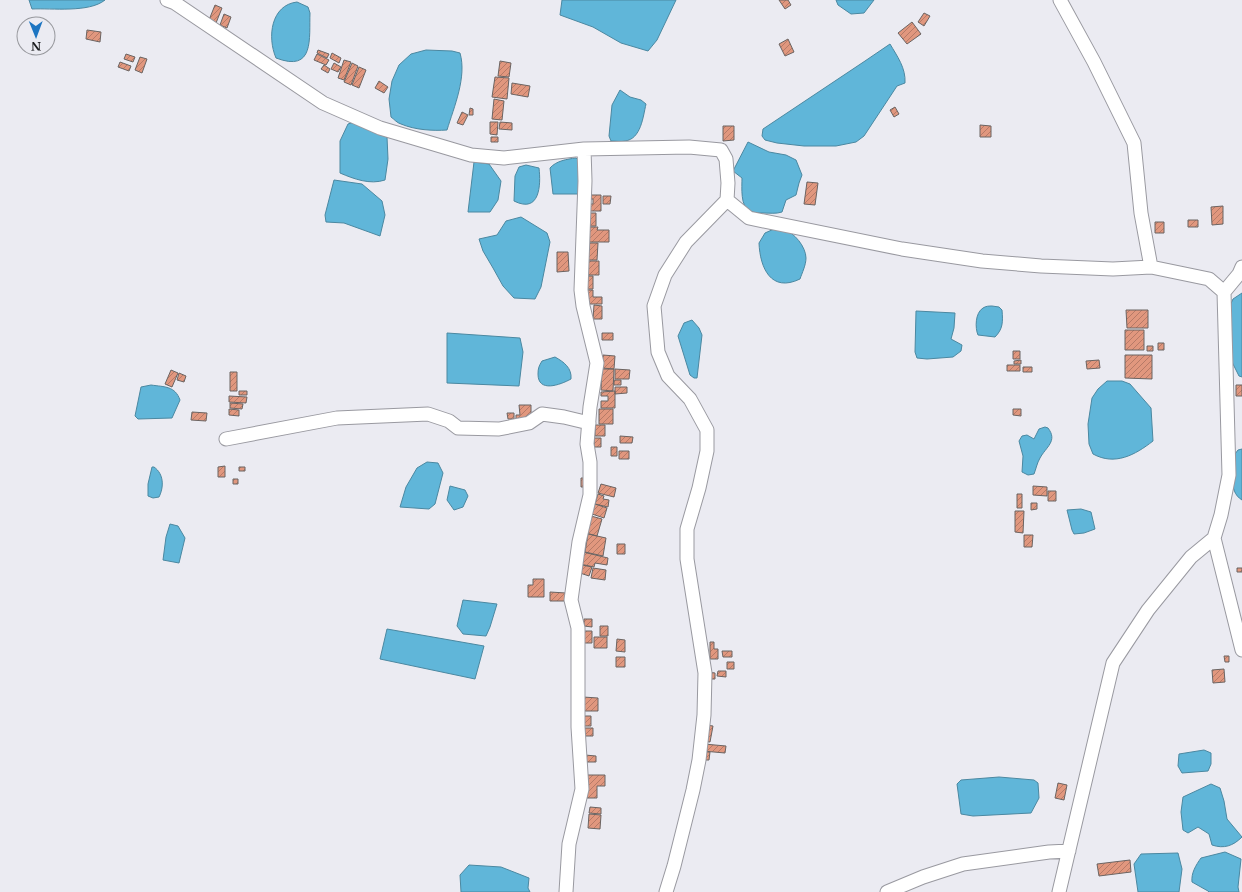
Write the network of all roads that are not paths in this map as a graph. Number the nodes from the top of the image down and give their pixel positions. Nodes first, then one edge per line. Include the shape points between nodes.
1 (167, 0) edge
2 (1060, 0) edge
3 (584, 149) junction
4 (727, 200) junction
5 (1151, 267) junction
6 (1242, 267) edge
7 (1224, 292) junction
8 (589, 423) junction
9 (226, 439) dead end
10 (1214, 538) junction
11 (1242, 650) edge
12 (1069, 851) junction
13 (566, 892) edge
14 (666, 892) edge
15 (886, 892) edge
16 (1059, 892) edge

1 - 3 street via 182,7 323,103 380,128 471,155 504,158
2 - 5 street via 1134,143 1141,213
3 - 4 street via 689,147 721,150 726,159
3 - 8 street via 581,290 597,363
4 - 5 street via 749,218 902,249 982,261 1040,266 1113,269
4 - 14 street via 686,242 665,275 654,306 658,352 668,376 690,399 706,430 707,451 687,529 687,559 705,673 704,715 695,783
5 - 7 street via 1209,279
6 - 7 street
7 - 10 street via 1229,475
8 - 9 street via 542,414 529,424 499,429 466,429 458,428 449,421 428,414 337,418
8 - 13 street via 587,444 590,495 579,542 571,600 578,628 578,727 582,789 570,844
10 - 11 street
10 - 12 street via 1191,557 1152,604 1113,663
12 - 15 street via 963,864
12 - 16 street

